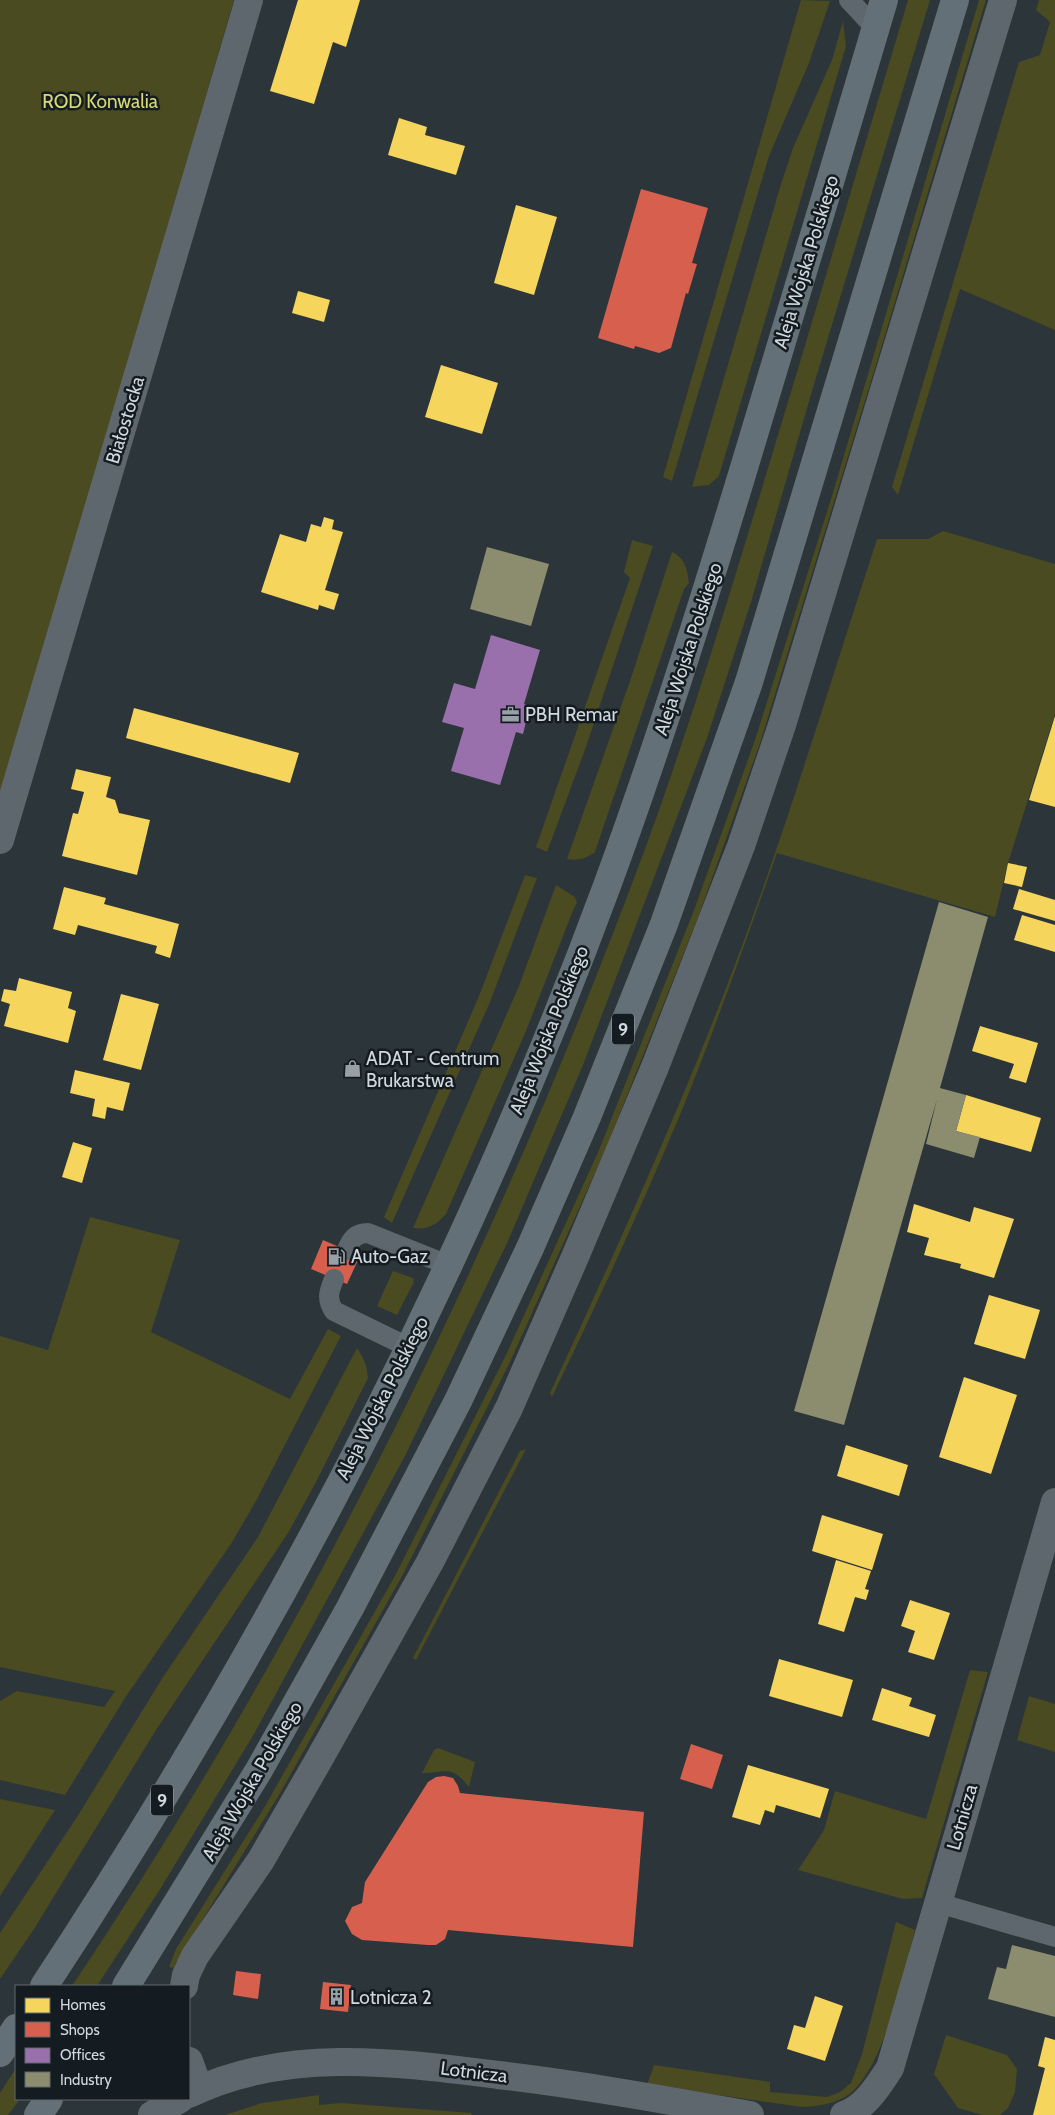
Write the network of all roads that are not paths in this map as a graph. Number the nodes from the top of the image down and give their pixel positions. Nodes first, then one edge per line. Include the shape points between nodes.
1 (249, 0) edge
2 (849, 0) edge
3 (884, 0) edge
4 (955, 0) edge
5 (1003, 0) edge
6 (876, 29) junction
7 (0, 840) edge
8 (347, 1250) dead end
9 (448, 1265) junction
10 (334, 1279) dead end
11 (408, 1348) junction
12 (1055, 1502) edge
13 (938, 1903) junction
14 (1055, 1937) edge
15 (45, 1985) edge
16 (127, 1985) edge
17 (184, 1985) edge
18 (15, 2030) edge
19 (0, 2053) edge
20 (190, 2094) edge
21 (49, 2100) edge
22 (178, 2100) edge
23 (855, 2113) edge
24 (38, 2115) edge
25 (152, 2115) edge
26 (750, 2115) edge

1 - 7 street, Białostocka
2 - 6 lane
3 - 6 main road, Aleja Wojska Polskiego / 9
4 - 16 main road, Aleja Wojska Polskiego / 9 via 746,691 664,924 588,1117 458,1401 355,1600 259,1770
5 - 17 street via 782,725 741,846 654,1067 504,1417 430,1562 261,1860 195,1956
6 - 9 main road, Aleja Wojska Polskiego / 9 via 726,532 656,747 576,966
8 - 9 lane via 357,1235 368,1233
9 - 11 main road, Aleja Wojska Polskiego / 9
10 - 11 lane via 328,1292 334,1311
11 - 15 main road, Aleja Wojska Polskiego / 9 via 311,1540 239,1670 90,1918
12 - 13 street, Lotnicza
13 - 14 lane
13 - 23 street, Lotnicza via 890,2068
18 - 19 main road
20 - 26 street, Lotnicza via 254,2071 288,2064 384,2063 546,2080
21 - 24 main road
22 - 25 street, Lotnicza

